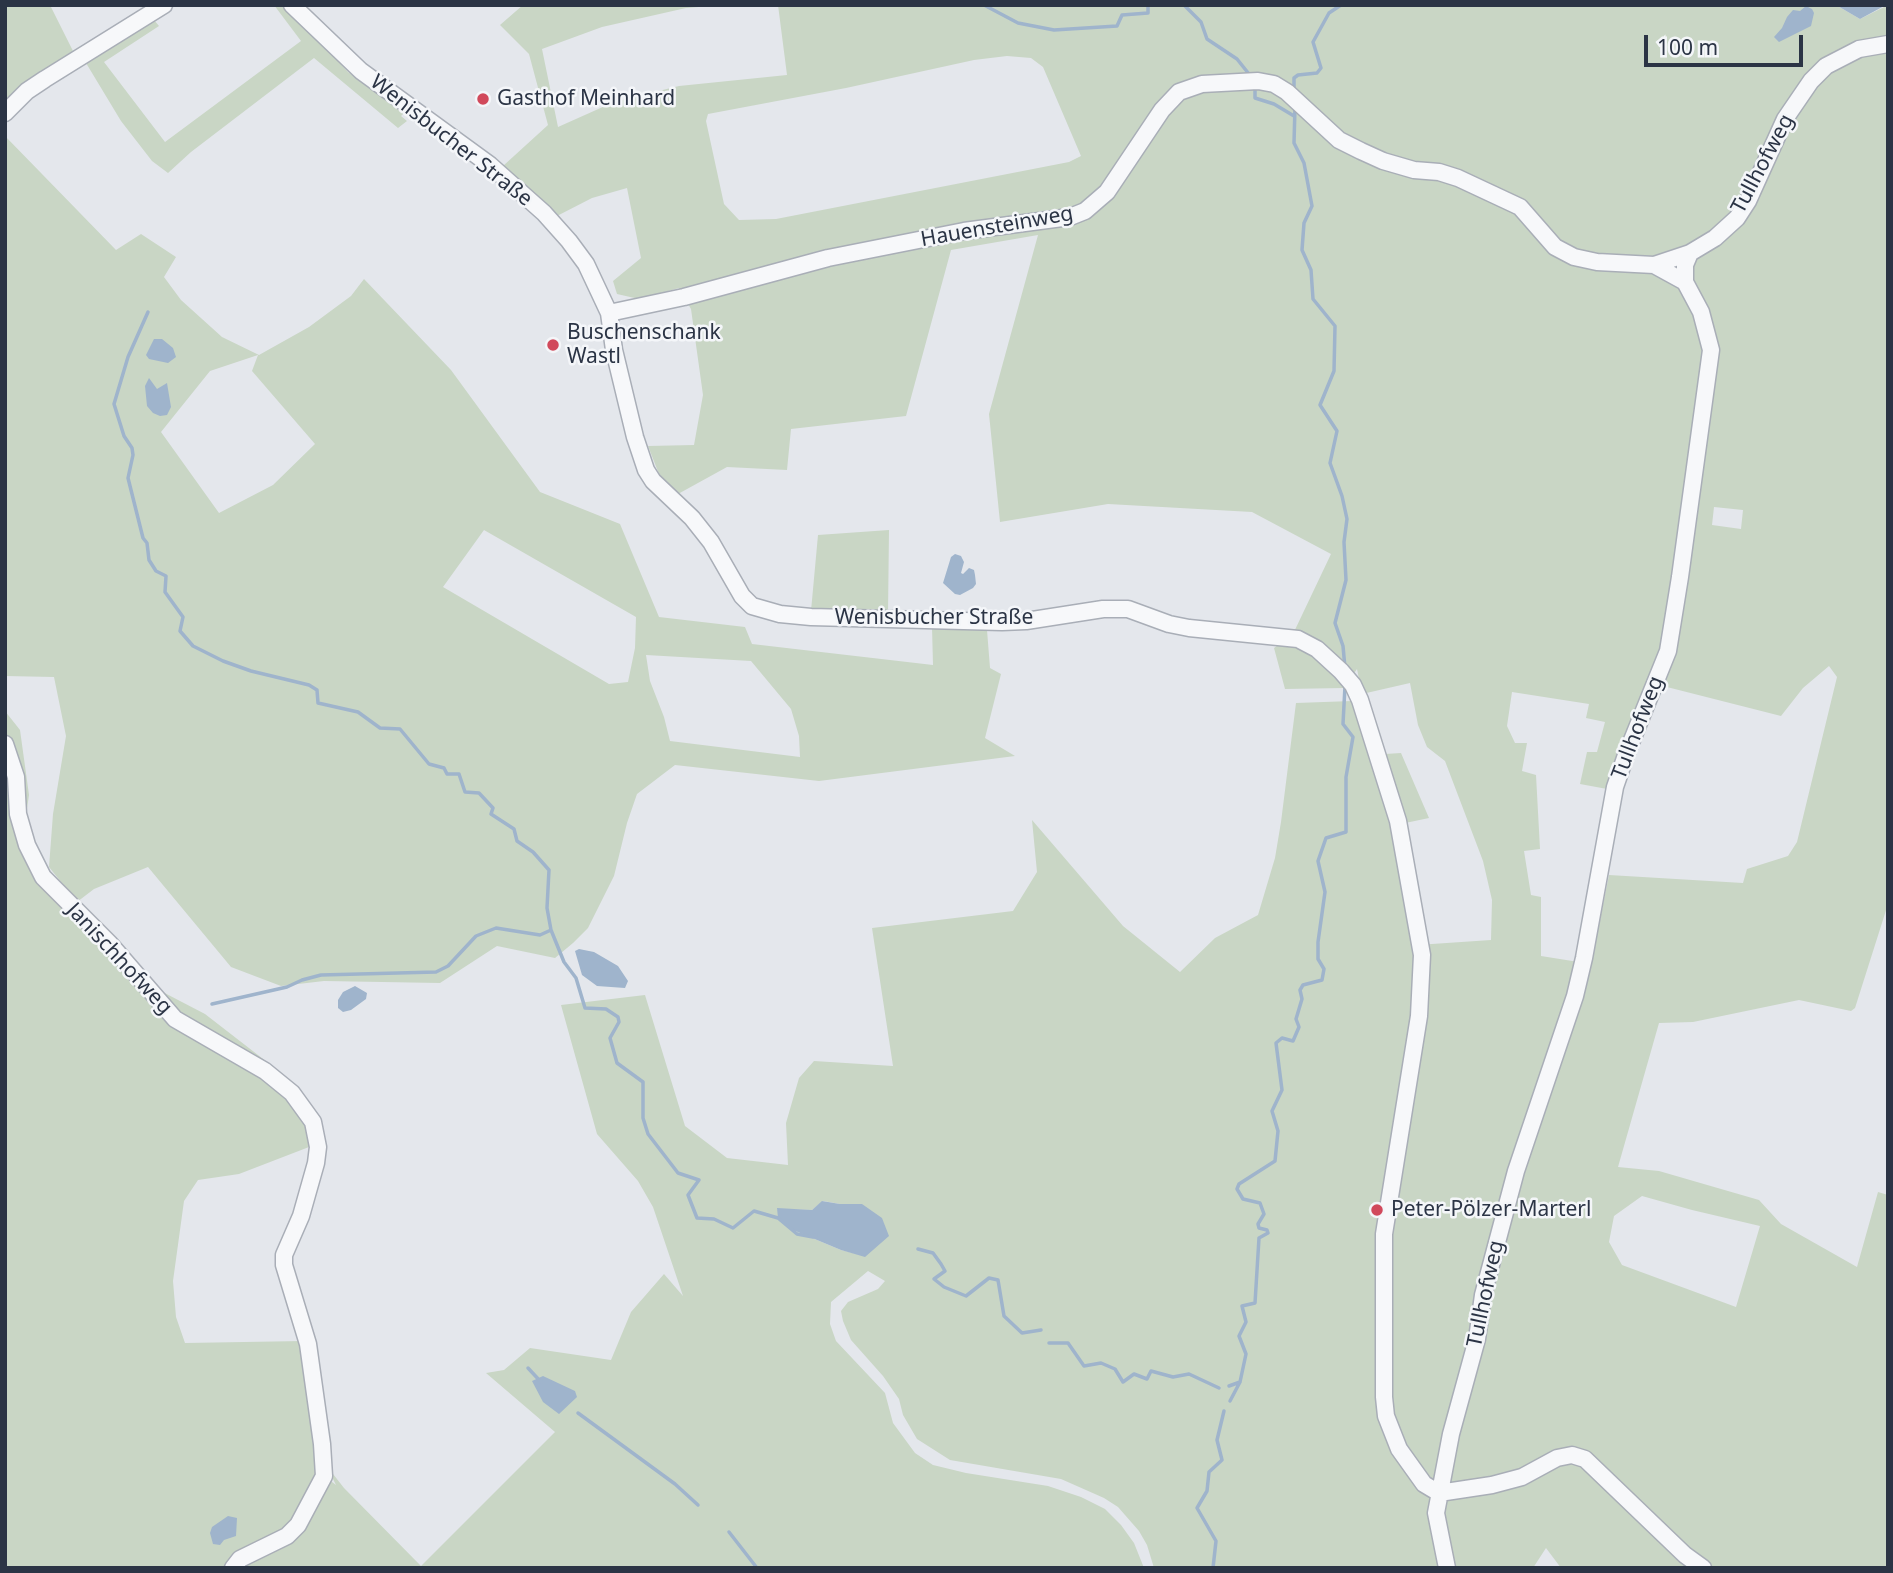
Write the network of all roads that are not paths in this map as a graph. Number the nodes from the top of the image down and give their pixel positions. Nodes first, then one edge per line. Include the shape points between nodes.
1 (164, 5) edge
2 (292, 5) edge
3 (1888, 44) edge
4 (5, 113) edge
5 (1690, 253) junction
6 (1654, 265) junction
7 (1685, 282) junction
8 (609, 313) junction
9 (5, 744) edge
10 (1439, 1493) junction
11 (233, 1568) edge
12 (1447, 1568) edge
13 (1703, 1568) edge

1 - 4 street via 45,79
2 - 8 street, Wenisbucher Straße via 361,71 490,165 544,213 586,264
3 - 5 street, Tullhofweg via 1840,57 1811,81 1777,135 1737,218
5 - 6 street, Hauensteinweg
5 - 7 street
6 - 7 street, Hauensteinweg
6 - 8 street, Hauensteinweg via 1574,257 1555,247 1520,207 1458,178 1382,161 1339,140 1287,92 1258,81 1202,84 1179,92 1107,192 1070,217 964,231 828,258
7 - 10 street, Tullhofweg via 1701,312 1711,350 1668,652 1615,787 1575,996 1516,1171
8 - 10 street, Wenisbucher Straße via 614,350 646,470 711,542 752,606 811,617 1002,622 1128,610 1189,628 1298,639 1317,649 1353,685 1398,821 1422,955 1418,1027 1384,1234 1386,1416 1413,1472
9 - 11 street, Janischhofweg via 16,777 18,814 43,877 175,1019 265,1071 292,1093 313,1122 316,1163 284,1265 308,1345 324,1476 298,1525 287,1536 240,1559
10 - 12 street, Tullhofweg via 1436,1513
10 - 13 street via 1522,1477 1572,1455 1585,1459

